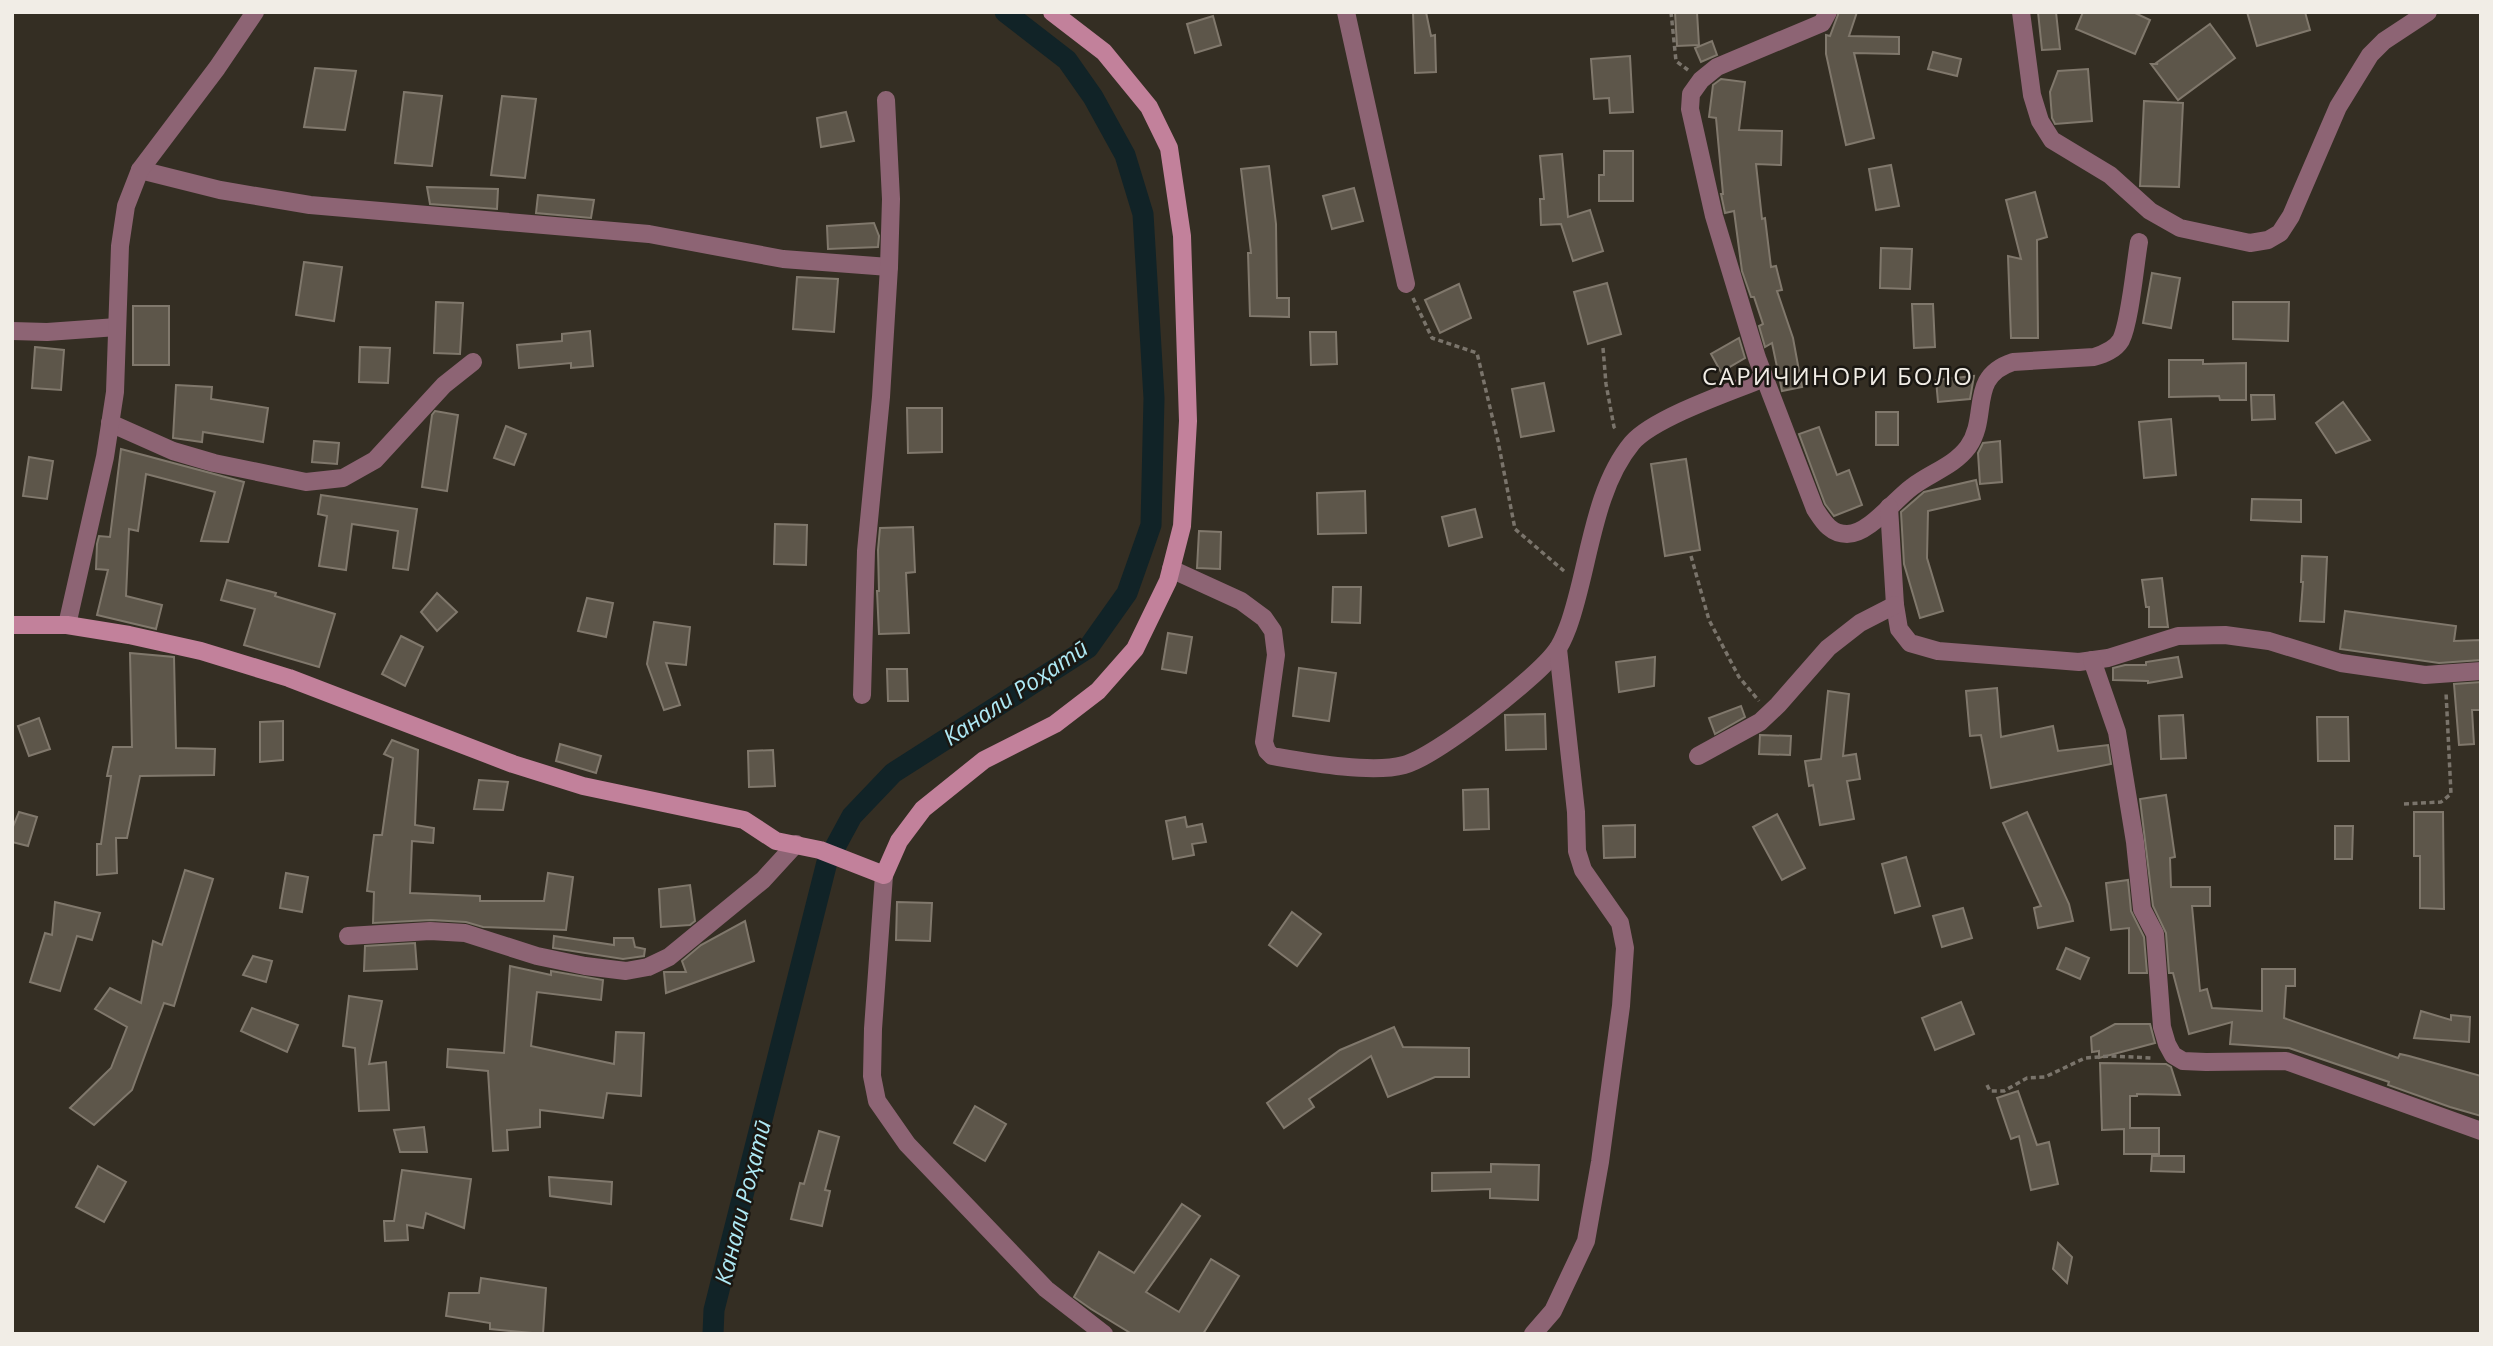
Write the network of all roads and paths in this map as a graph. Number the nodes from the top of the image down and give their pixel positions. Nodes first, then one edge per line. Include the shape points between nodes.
1 (255, 12) edge
2 (1052, 12) edge
3 (1346, 12) edge
4 (1671, 12) edge
5 (1828, 12) edge
6 (2021, 12) edge
7 (2428, 12) edge
8 (1701, 80) junction
9 (886, 100) dead end
10 (140, 170) junction
11 (2138, 242) dead end
12 (889, 267) junction
13 (1406, 284) joint
14 (117, 327) junction
15 (12, 331) edge
16 (1603, 348) dead end
17 (473, 362) dead end
18 (1765, 378) junction
19 (110, 423) junction
20 (1629, 446) junction
21 (1889, 507) junction
22 (1692, 556) dead end
23 (1171, 569) junction
24 (1580, 584) junction
25 (1895, 605) junction
26 (12, 625) edge
27 (67, 625) junction
28 (1558, 649) junction
29 (2092, 660) junction
30 (2481, 671) edge
31 (2445, 674) junction
32 (862, 695) dead end
33 (1769, 713) junction
34 (1698, 757) dead end
35 (2404, 804) dead end
36 (796, 844) junction
37 (884, 875) junction
38 (348, 936) dead end
39 (2176, 1056) junction
40 (1987, 1085) dead end
41 (2481, 1131) edge
42 (1104, 1334) edge
43 (1533, 1334) edge

1 - 10 street
2 - 23 street via 1104,51 1149,107 1169,148 1182,236 1188,421 1182,526
3 - 13 street
4 - 8 path via 1676,61
5 - 8 street via 1822,23 1717,67
6 - 7 street via 2032,95 2052,140 2110,175 2150,211 2180,228 2250,243 2268,240 2286,225 2338,107 2370,55
8 - 18 street via 1691,94 1690,109 1714,216
9 - 12 street
10 - 12 street via 310,205 649,234 783,260
10 - 14 street via 125,206
11 - 21 street via 2127,316 2114,348 2094,357 2013,362 1992,373 1982,391 1970,444 1957,460
12 - 32 street via 866,551
13 - 24 path via 1432,338 1477,353 1515,529
14 - 15 street
14 - 19 street
16 - 20 path via 1614,427
17 - 19 street via 444,385 375,460 343,478 306,482 214,463 173,451
18 - 20 street via 1662,421
18 - 21 street via 1815,509 1828,528 1846,534 1862,530
19 - 27 street
20 - 24 street via 1604,494
21 - 25 street
22 - 33 path via 1709,620 1739,677
23 - 28 street via 1241,601 1273,631 1276,655 1264,742 1272,756 1374,767 1402,766 1421,759 1503,700
23 - 37 street via 1135,649 1098,691 1055,724 984,760 923,809 899,841
24 - 28 street
25 - 29 street via 1899,629 1910,643 1938,651 2042,661
25 - 33 street via 1860,623 1828,648
26 - 27 street
27 - 36 street via 201,651 289,678 513,764 583,786 744,820 776,841
28 - 43 street via 1577,851 1583,870 1620,923 1625,948 1614,1058 1586,1241 1553,1311
29 - 31 street via 2178,636 2225,635 2269,641 2341,663
29 - 39 street via 2117,732 2142,909 2155,934 2162,1027
30 - 31 street
31 - 35 path via 2451,794 2441,802
33 - 34 street
36 - 37 street
36 - 38 street via 763,880 669,957 648,967 626,971 585,966 465,933
37 - 42 street via 873,1029 872,1076 877,1101 907,1144 1046,1289
39 - 40 path via 2085,1058 2004,1091 1990,1091
39 - 41 street via 2183,1061 2286,1061

